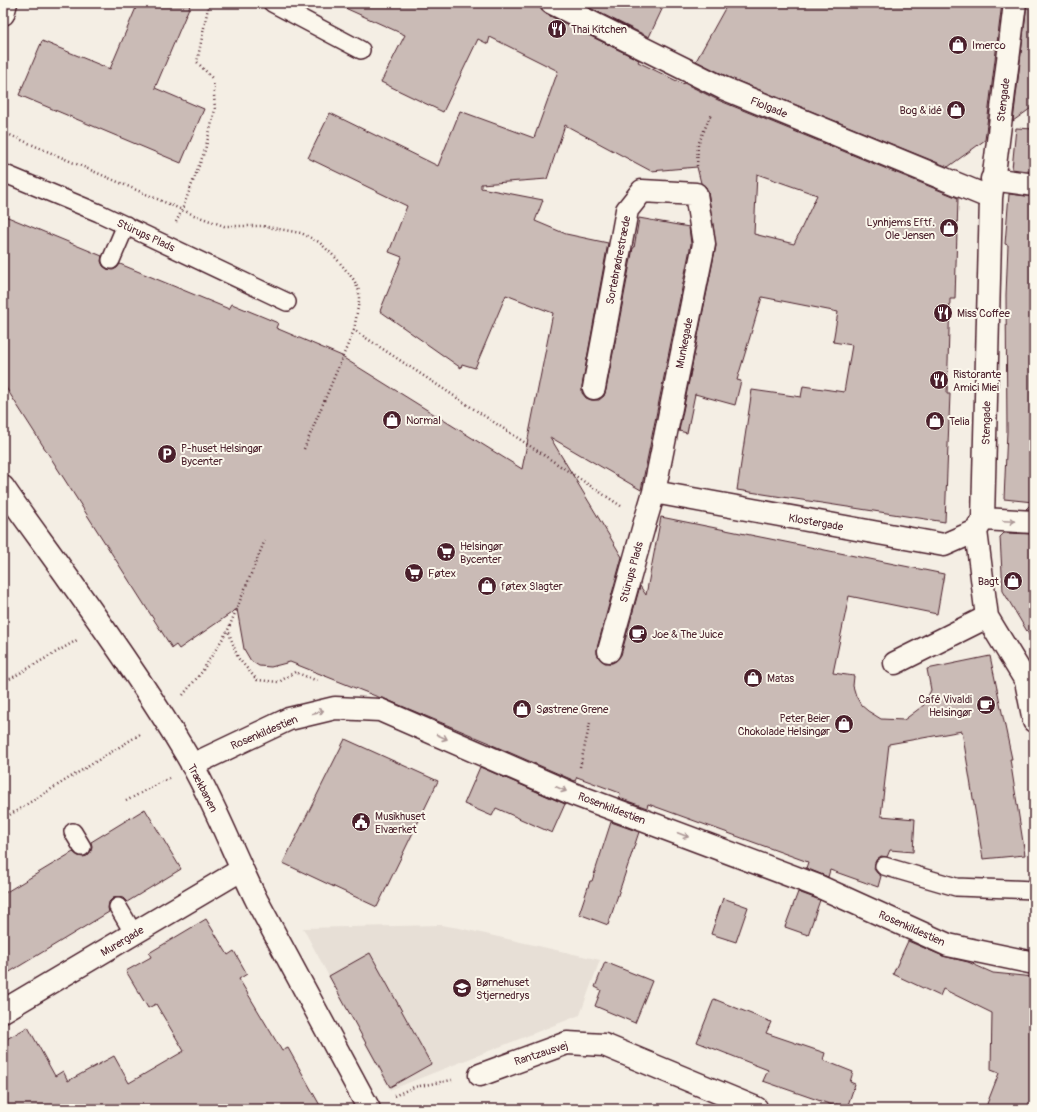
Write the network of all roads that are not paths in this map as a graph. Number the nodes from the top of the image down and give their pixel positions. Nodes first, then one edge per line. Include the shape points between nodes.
1 (6, 3) edge
2 (272, 3) edge
3 (552, 3) edge
4 (1017, 12) edge
5 (3, 14) edge
6 (361, 50) dead end
7 (3, 173) edge
8 (1034, 185) edge
9 (991, 189) junction
10 (696, 194) joint
11 (126, 225) junction
12 (111, 260) dead end
13 (287, 302) dead end
14 (594, 388) dead end
15 (3, 487) edge
16 (654, 492) junction
17 (1034, 522) edge
18 (980, 525) junction
19 (988, 617) junction
20 (609, 651) dead end
21 (895, 663) dead end
22 (1030, 683) edge
23 (1034, 721) edge
24 (192, 765) junction
25 (73, 832) dead end
26 (82, 847) dead end
27 (884, 866) dead end
28 (241, 870) junction
29 (1034, 890) edge
30 (118, 907) dead end
31 (134, 934) junction
32 (1034, 963) edge
33 (3, 1011) edge
34 (480, 1074) road end
35 (369, 1108) edge
36 (756, 1109) edge

1 - 5 street
2 - 6 lane
3 - 9 street, Fiolgade via 723,88
4 - 9 street, Stengade
7 - 11 lane, Stürups Plads
8 - 9 street, Fiolgade
9 - 18 street, Stengade
10 - 14 street, Sortebrødrestræde via 642,191 627,210
10 - 16 street, Munkegade via 704,244
11 - 12 lane
11 - 13 lane, Stürups Plads
15 - 24 street, Trækbanen via 102,625 165,719
16 - 18 street, Klostergade via 944,545
16 - 20 street, Stürups Plads
18 -> 17 street
18 - 19 street, Stengade
19 - 21 street
19 - 22 street, Stengade
22 - 23 street, Stengade
24 - 28 street, Trækbanen
24 -> 32 street, Rosenkildestien via 289,720 335,708 380,710 573,794 818,886 948,945
25 - 26 lane
27 - 29 lane via 956,887
28 - 31 street, Murergade
28 - 35 street, Trækbanen
30 - 31 lane
31 - 33 street, Murergade
34 - 36 street, Rantzausvej via 567,1043 604,1045

